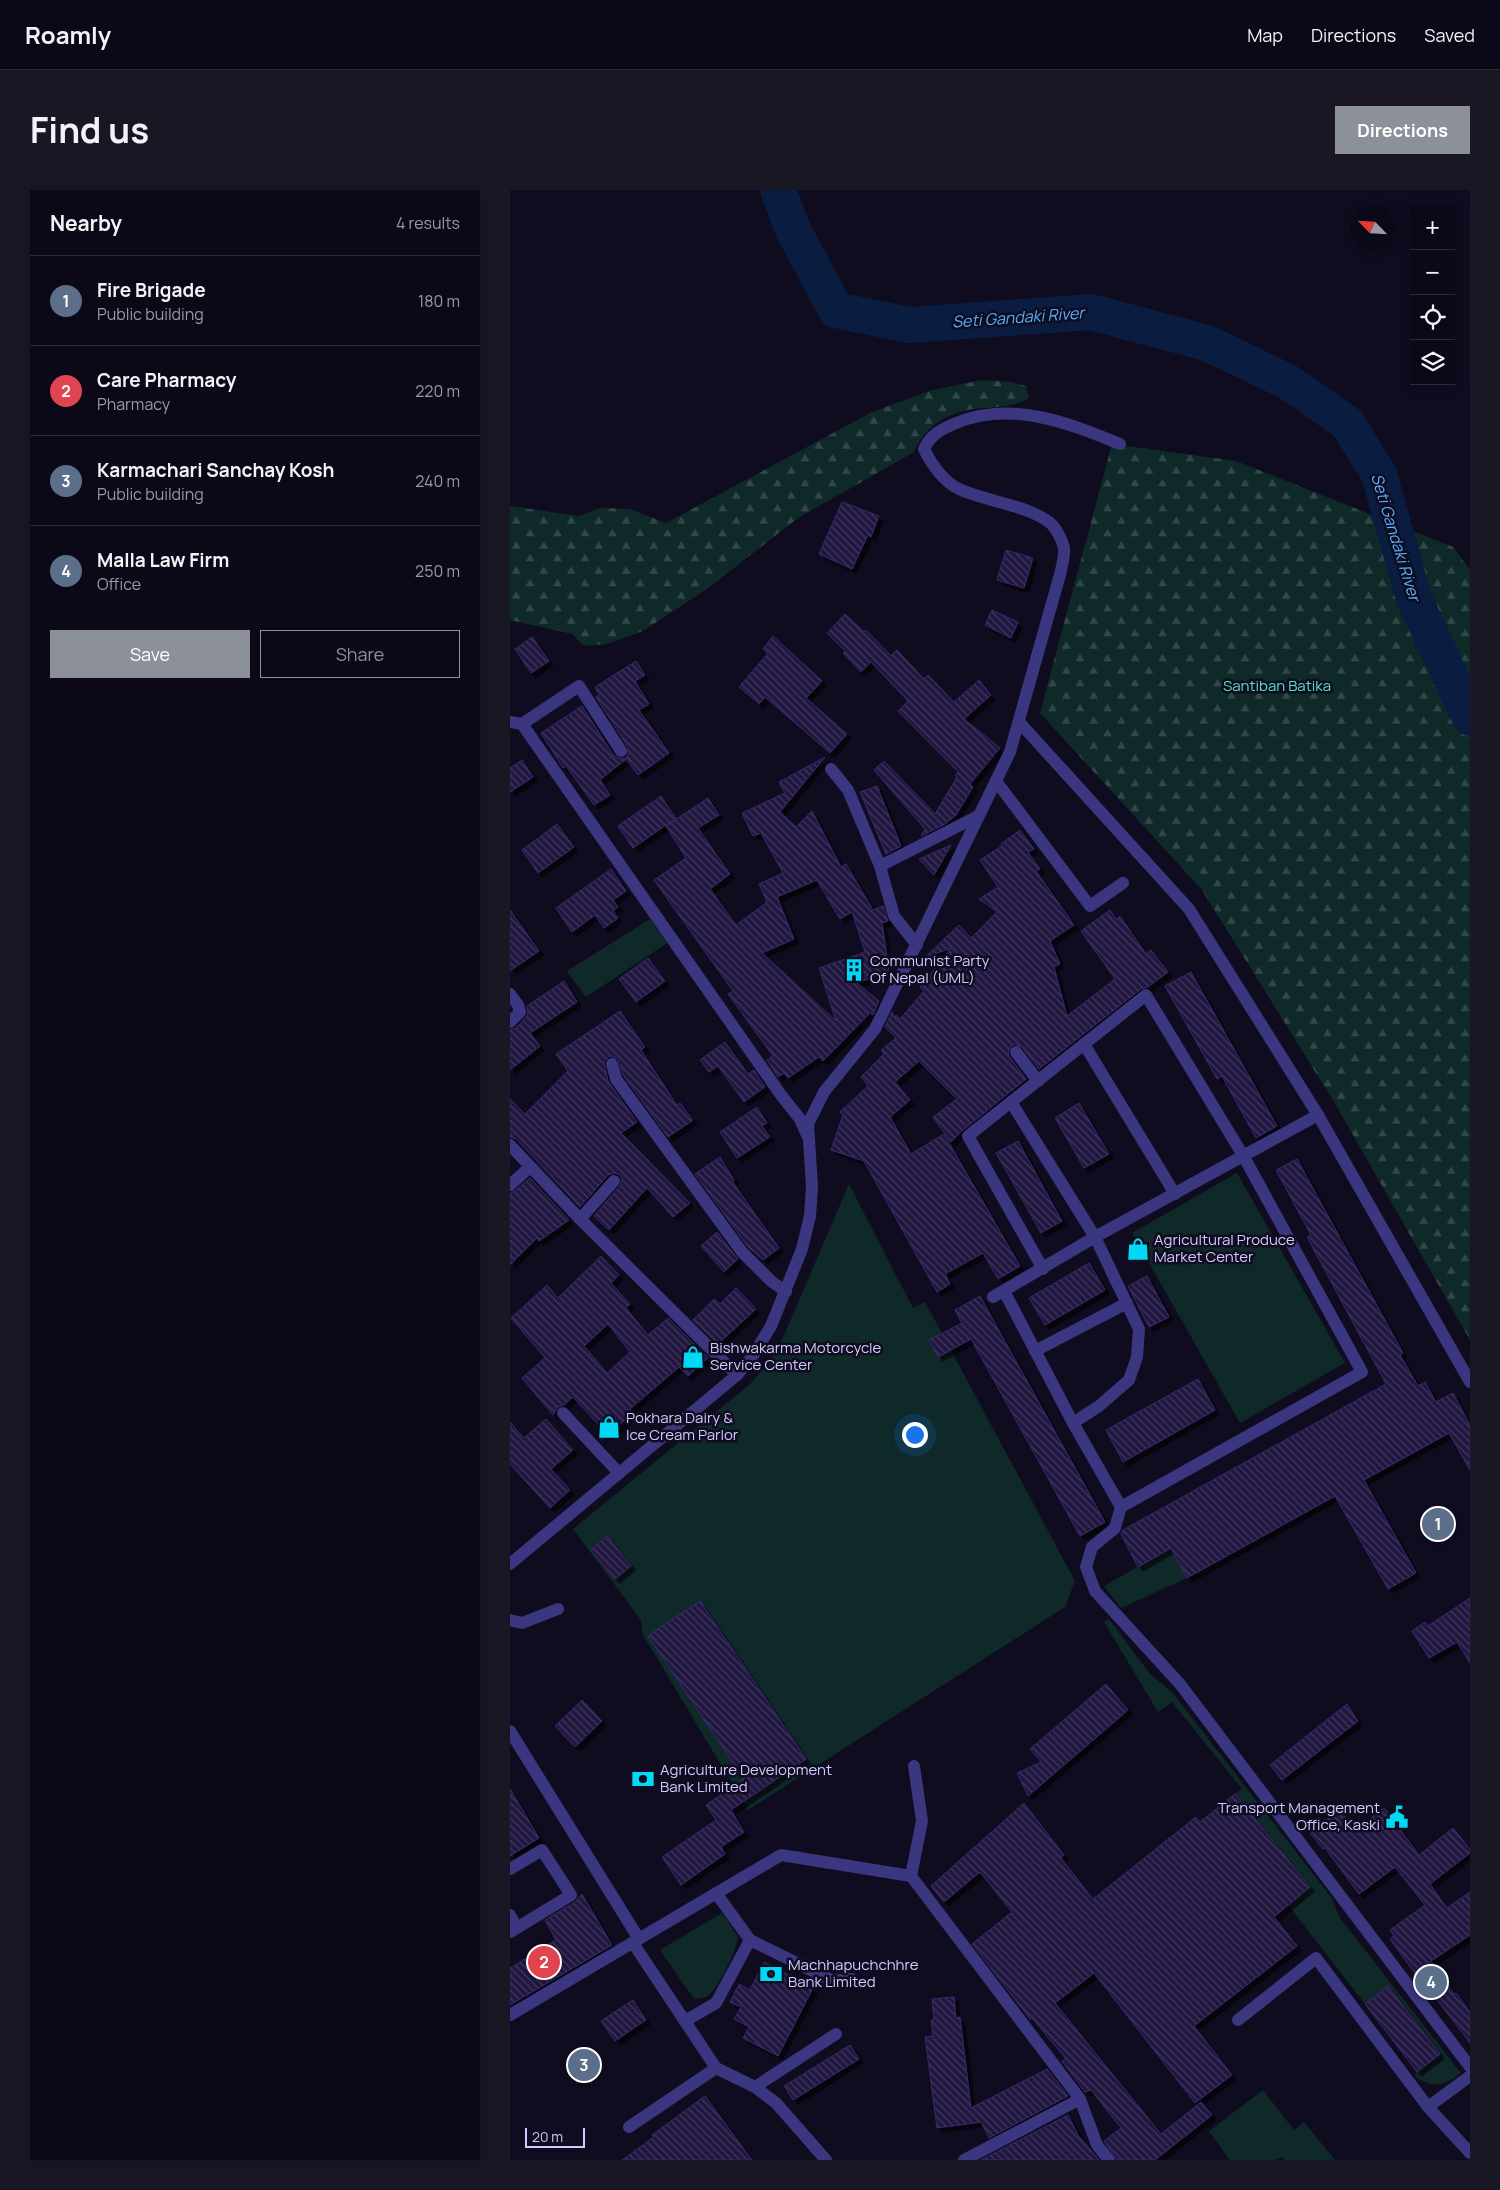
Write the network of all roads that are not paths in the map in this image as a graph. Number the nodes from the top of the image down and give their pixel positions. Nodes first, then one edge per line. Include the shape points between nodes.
1 (1120, 444) dead end
2 (516, 723) edge
3 (1020, 723) junction
4 (621, 751) dead end
5 (832, 769) dead end
6 (996, 781) junction
7 (978, 816) junction
8 (880, 866) junction
9 (1123, 883) dead end
10 (917, 945) junction
11 (510, 994) edge
12 (510, 1022) edge
13 (1084, 1044) junction
14 (1016, 1052) dead end
15 (612, 1064) dead end
16 (1038, 1081) junction
17 (1011, 1102) junction
18 (1318, 1115) junction
19 (808, 1136) junction
20 (510, 1145) edge
21 (1244, 1157) junction
22 (530, 1167) junction
23 (614, 1181) dead end
24 (510, 1185) edge
25 (1175, 1194) junction
26 (580, 1219) junction
27 (1095, 1237) junction
28 (1043, 1269) junction
29 (786, 1292) junction
30 (1127, 1303) junction
31 (1035, 1351) junction
32 (737, 1375) junction
33 (1470, 1382) edge
34 (563, 1413) dead end
35 (1073, 1423) junction
36 (619, 1473) junction
37 (1121, 1507) junction
38 (510, 1564) edge
39 (558, 1610) dead end
40 (510, 1620) edge
41 (510, 1731) edge
42 (914, 1766) dead end
43 (510, 1869) edge
44 (911, 1876) junction
45 (716, 1893) junction
46 (510, 1915) edge
47 (514, 1930) edge
48 (750, 1940) junction
49 (636, 1941) junction
50 (852, 1979) dead end
51 (510, 2015) edge
52 (1238, 2020) dead end
53 (685, 2021) junction
54 (836, 2034) dead end
55 (1470, 2067) edge
56 (716, 2068) junction
57 (1470, 2076) edge
58 (755, 2087) junction
59 (1080, 2100) junction
60 (1428, 2107) junction
61 (628, 2127) dead end
62 (1470, 2153) edge
63 (826, 2160) edge
64 (964, 2160) edge
65 (1109, 2160) edge

1 - 3 street via 1058,421 1000,412 962,420 942,429 928,439 924,449 940,474 957,488 1050,522 1064,550 1062,571
2 - 4 street via 579,686
2 - 19 street via 800,1119
3 - 6 street
3 - 18 street via 1189,908
5 - 8 street via 848,790
6 - 7 street
6 - 9 street via 1090,906
7 - 8 street
7 - 10 street
8 - 10 street via 894,916
10 - 19 street via 875,1030 824,1092 808,1124
11 - 12 street via 520,1012
13 - 16 street
13 - 21 street via 1146,995
13 - 25 street
14 - 16 street
15 - 29 street via 616,1079 742,1252
16 - 17 street
17 - 27 street
17 - 28 street via 968,1136
18 - 21 street
18 - 33 street
19 - 29 street via 812,1186 810,1216 802,1250
20 - 22 street
21 - 25 street
21 - 37 street via 1362,1372
22 - 24 street
22 - 26 street
23 - 26 street
25 - 27 street
26 - 32 street
27 - 28 street
27 - 30 street
28 - 31 street via 998,1294
29 - 32 street via 771,1326
30 - 31 street
30 - 35 street via 1139,1329 1137,1357 1129,1380
31 - 35 street
32 - 36 street
34 - 36 street
35 - 37 street
36 - 38 street
37 - 55 street via 1115,1528 1092,1547 1086,1567 1095,1591 1180,1684
39 - 40 street via 522,1623
41 - 49 street
42 - 44 street via 922,1821
43 - 47 street via 542,1850 571,1895
44 - 45 street via 781,1855
44 - 59 street
45 - 48 street
45 - 49 street
46 - 47 street
48 - 50 street via 833,1981
48 - 53 street via 716,2003
49 - 51 street
49 - 53 street
52 - 60 street via 1316,1958
53 - 56 street
54 - 58 street
56 - 58 street
56 - 61 street
57 - 60 street
58 - 63 street via 776,2103
59 - 64 street
59 - 65 street via 1097,2145
60 - 62 street

